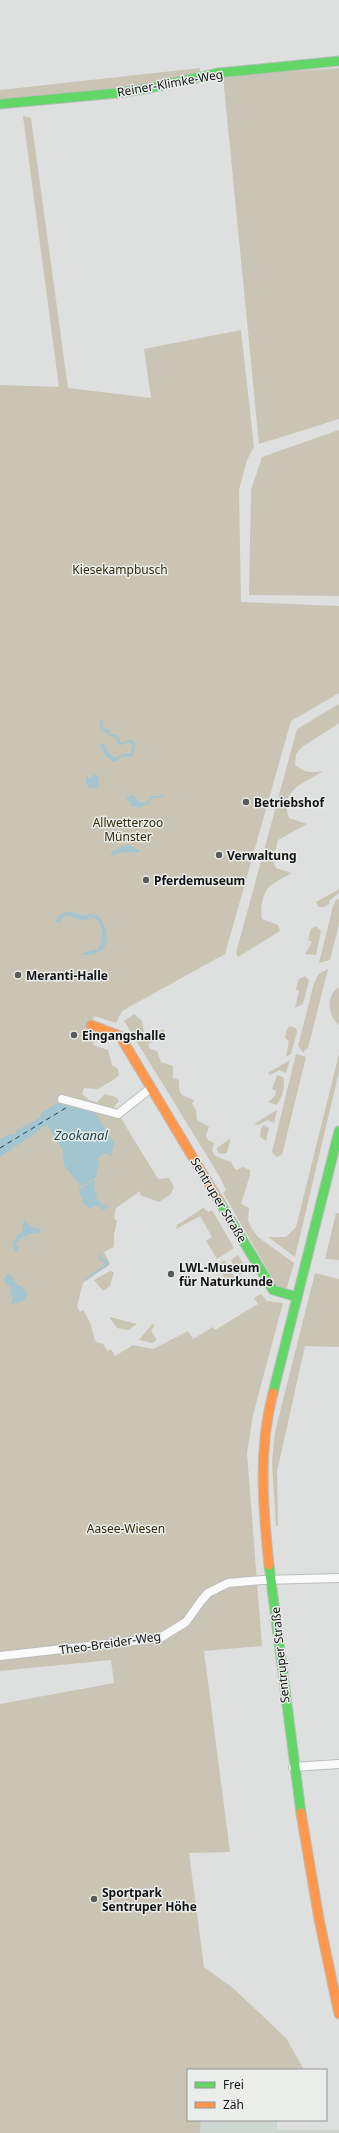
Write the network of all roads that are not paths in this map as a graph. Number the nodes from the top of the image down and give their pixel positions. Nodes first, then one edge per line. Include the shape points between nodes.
1 (339, 61) edge
2 (0, 104) edge
3 (91, 1025) dead end
4 (151, 1088) junction
5 (62, 1099) dead end
6 (339, 1131) edge
7 (297, 1297) junction
8 (339, 1578) edge
9 (271, 1579) junction
10 (0, 1656) edge
11 (339, 1764) edge
12 (293, 1767) junction
13 (339, 2014) edge

1 - 2 street, Reiner-Klimke-Weg via 218,73 117,93
3 - 4 street, Sentruper Straße via 120,1036
4 - 5 street via 118,1114
4 - 7 street, Sentruper Straße via 273,1290
6 - 7 street, Sentruper Straße
7 - 9 street, Sentruper Straße via 262,1444
8 - 9 street, Theo-Breider-Weg
9 - 10 street, Theo-Breider-Weg via 239,1580 217,1587 201,1601 186,1622 160,1638
9 - 12 street, Sentruper Straße
11 - 12 street
12 - 13 street, Sentruper Straße via 322,1942

